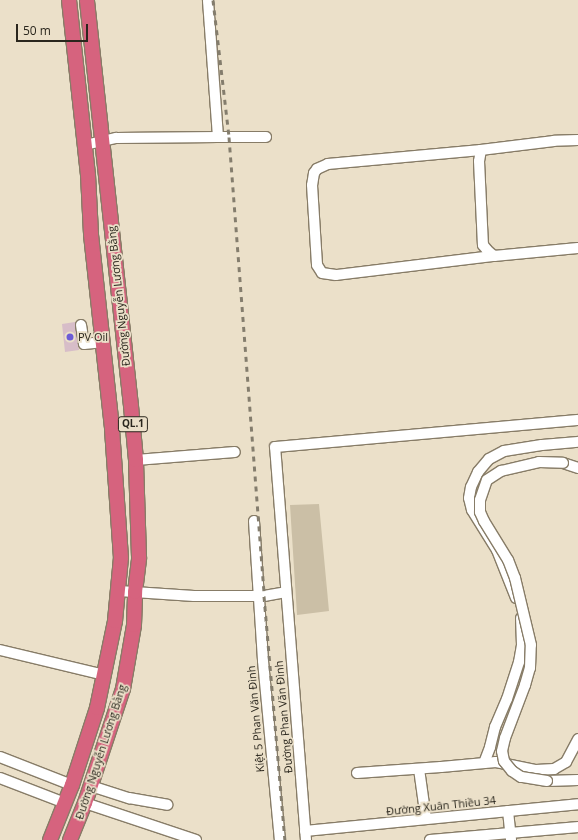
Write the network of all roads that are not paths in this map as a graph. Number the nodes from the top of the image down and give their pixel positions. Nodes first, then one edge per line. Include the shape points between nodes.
1 (69, 0) edge
2 (87, 0) edge
3 (208, 0) edge
4 (218, 137) junction
5 (266, 137) dead end
6 (578, 140) edge
7 (102, 142) junction
8 (85, 145) junction
9 (481, 150) junction
10 (578, 248) edge
11 (494, 256) junction
12 (81, 325) dead end
13 (104, 342) junction
14 (578, 420) edge
15 (578, 442) edge
16 (234, 452) dead end
17 (136, 460) junction
18 (578, 468) edge
19 (254, 521) dead end
20 (119, 591) junction
21 (135, 592) junction
22 (286, 592) junction
23 (258, 596) junction
24 (0, 650) edge
25 (105, 675) junction
26 (578, 739) edge
27 (0, 757) edge
28 (484, 763) junction
29 (419, 769) junction
30 (357, 773) dead end
31 (0, 778) edge
32 (578, 780) edge
33 (72, 785) junction
34 (91, 786) junction
35 (65, 803) junction
36 (85, 803) junction
37 (578, 804) edge
38 (167, 805) dead end
39 (508, 811) junction
40 (426, 819) junction
41 (578, 827) edge
42 (306, 836) edge
43 (510, 836) edge
44 (50, 840) edge
45 (70, 840) edge
46 (196, 840) edge
47 (280, 840) edge
48 (430, 840) edge

1 - 8 highway, QL.1
2 - 7 highway, Đường Nguyễn Lương Bằng / QL.1
3 - 4 street
4 - 5 street
4 - 7 street via 116,138
6 - 9 street
7 - 8 street
7 - 17 highway, Đường Nguyễn Lương Bằng / QL.1
8 - 13 highway, Đường Nguyễn Lương Bằng / QL.1 via 91,234
9 - 11 street via 479,161 484,245
9 - 11 street via 328,164 317,169 312,185 317,265 322,273 336,275
10 - 11 street
12 - 13 street via 84,344
13 - 20 highway, Đường Nguyễn Lương Bằng / QL.1 via 121,558
14 - 22 street, Đường Phan Văn Đình via 274,447
15 - 28 street via 504,451 489,459 478,472 471,487 469,498 472,510 504,565 518,605 522,626 519,662
16 - 17 street
17 - 21 highway, Đường Nguyễn Lương Bằng / QL.1 via 139,557
18 - 32 street, bridge via 563,463 540,462 516,466 501,471 487,480 480,500 480,512 484,521 508,560 515,578 531,645 530,668 505,738 502,751 504,761 521,777 547,781
19 - 23 street, Kiệt 5 Phan Văn Đình
20 - 21 street
20 - 25 highway, Đường Nguyễn Lương Bằng / QL.1
21 - 23 street via 194,596
21 - 34 highway, Đường Nguyễn Lương Bằng / QL.1 via 134,625 123,689
22 - 23 street
22 - 42 street, Đường Phan Văn Đình
23 - 47 street, Kiệt 5 Phan Văn Đình
24 - 25 street
25 - 33 highway, Đường Nguyễn Lương Bằng / QL.1
26 - 28 street via 566,762 554,769 536,770 496,762
27 - 33 street
28 - 29 street
29 - 30 street
29 - 40 street
31 - 35 street
33 - 35 highway, Đường Nguyễn Lương Bằng / QL.1
34 - 36 highway, Đường Nguyễn Lương Bằng / QL.1
34 - 38 street via 129,798
35 - 44 highway, Đường Nguyễn Lương Bằng / QL.1
36 - 45 highway, Đường Nguyễn Lương Bằng / QL.1
36 - 46 street
37 - 39 street, Đường Xuân Thiều 34
39 - 40 street, Đường Xuân Thiều 34
39 - 43 street
40 - 42 street, Đường Xuân Thiều 34
41 - 43 street
43 - 48 street

